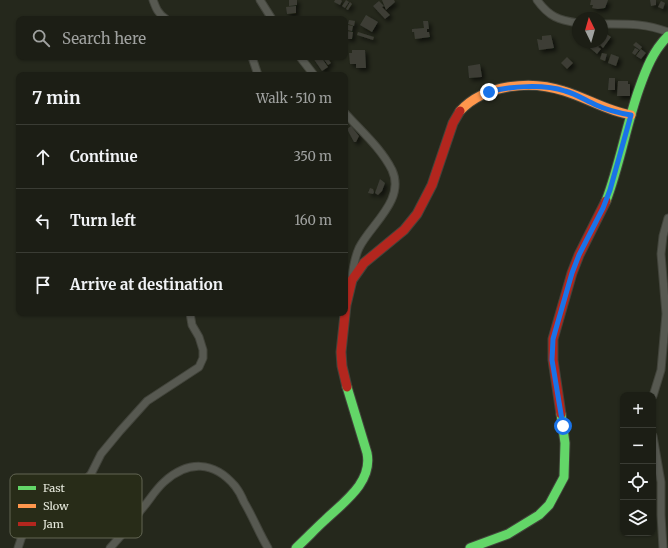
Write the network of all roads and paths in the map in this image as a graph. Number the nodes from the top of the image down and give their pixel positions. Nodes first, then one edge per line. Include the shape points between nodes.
1 (154, 0) edge
2 (260, 0) edge
3 (537, 0) edge
4 (161, 16) edge
5 (270, 16) edge
6 (572, 22) edge
7 (608, 24) edge
8 (668, 32) edge
9 (668, 36) edge
10 (253, 60) edge
11 (302, 60) edge
12 (257, 72) edge
13 (312, 72) edge
14 (631, 115) junction
15 (348, 116) edge
16 (668, 218) edge
17 (352, 280) junction
18 (348, 295) edge
19 (190, 316) edge
20 (345, 316) edge
21 (667, 316) edge
22 (654, 392) edge
23 (656, 453) edge
24 (91, 474) edge
25 (142, 509) edge
26 (661, 529) junction
27 (668, 533) edge
28 (21, 538) edge
29 (119, 538) edge
30 (18, 548) edge
31 (110, 548) edge
32 (268, 548) edge
33 (296, 548) edge
34 (470, 548) edge
35 (662, 548) edge

1 - 4 street
2 - 5 street
3 - 6 street via 551,16
7 - 8 street via 655,26
9 - 14 street via 659,45 647,67
10 - 12 street
11 - 13 street
14 - 17 street via 597,105 564,90 551,88 501,88 476,98 459,112 454,120 433,184 412,222 369,258
14 - 34 street via 610,190 572,273 553,339 552,360 565,443 564,477 549,505 539,515 508,534
15 - 17 street via 385,158 394,179 391,201 359,249
16 - 21 street via 661,254
17 - 18 street
19 - 24 street via 203,350 199,367 147,401 101,454
20 - 33 street via 341,354 346,386 367,454 368,467 363,480 350,497
21 - 22 street via 661,370
23 - 26 street via 661,482
25 - 32 street via 164,482 184,469 193,466 209,467 236,487
26 - 27 street
26 - 35 street
28 - 30 street
29 - 31 street

